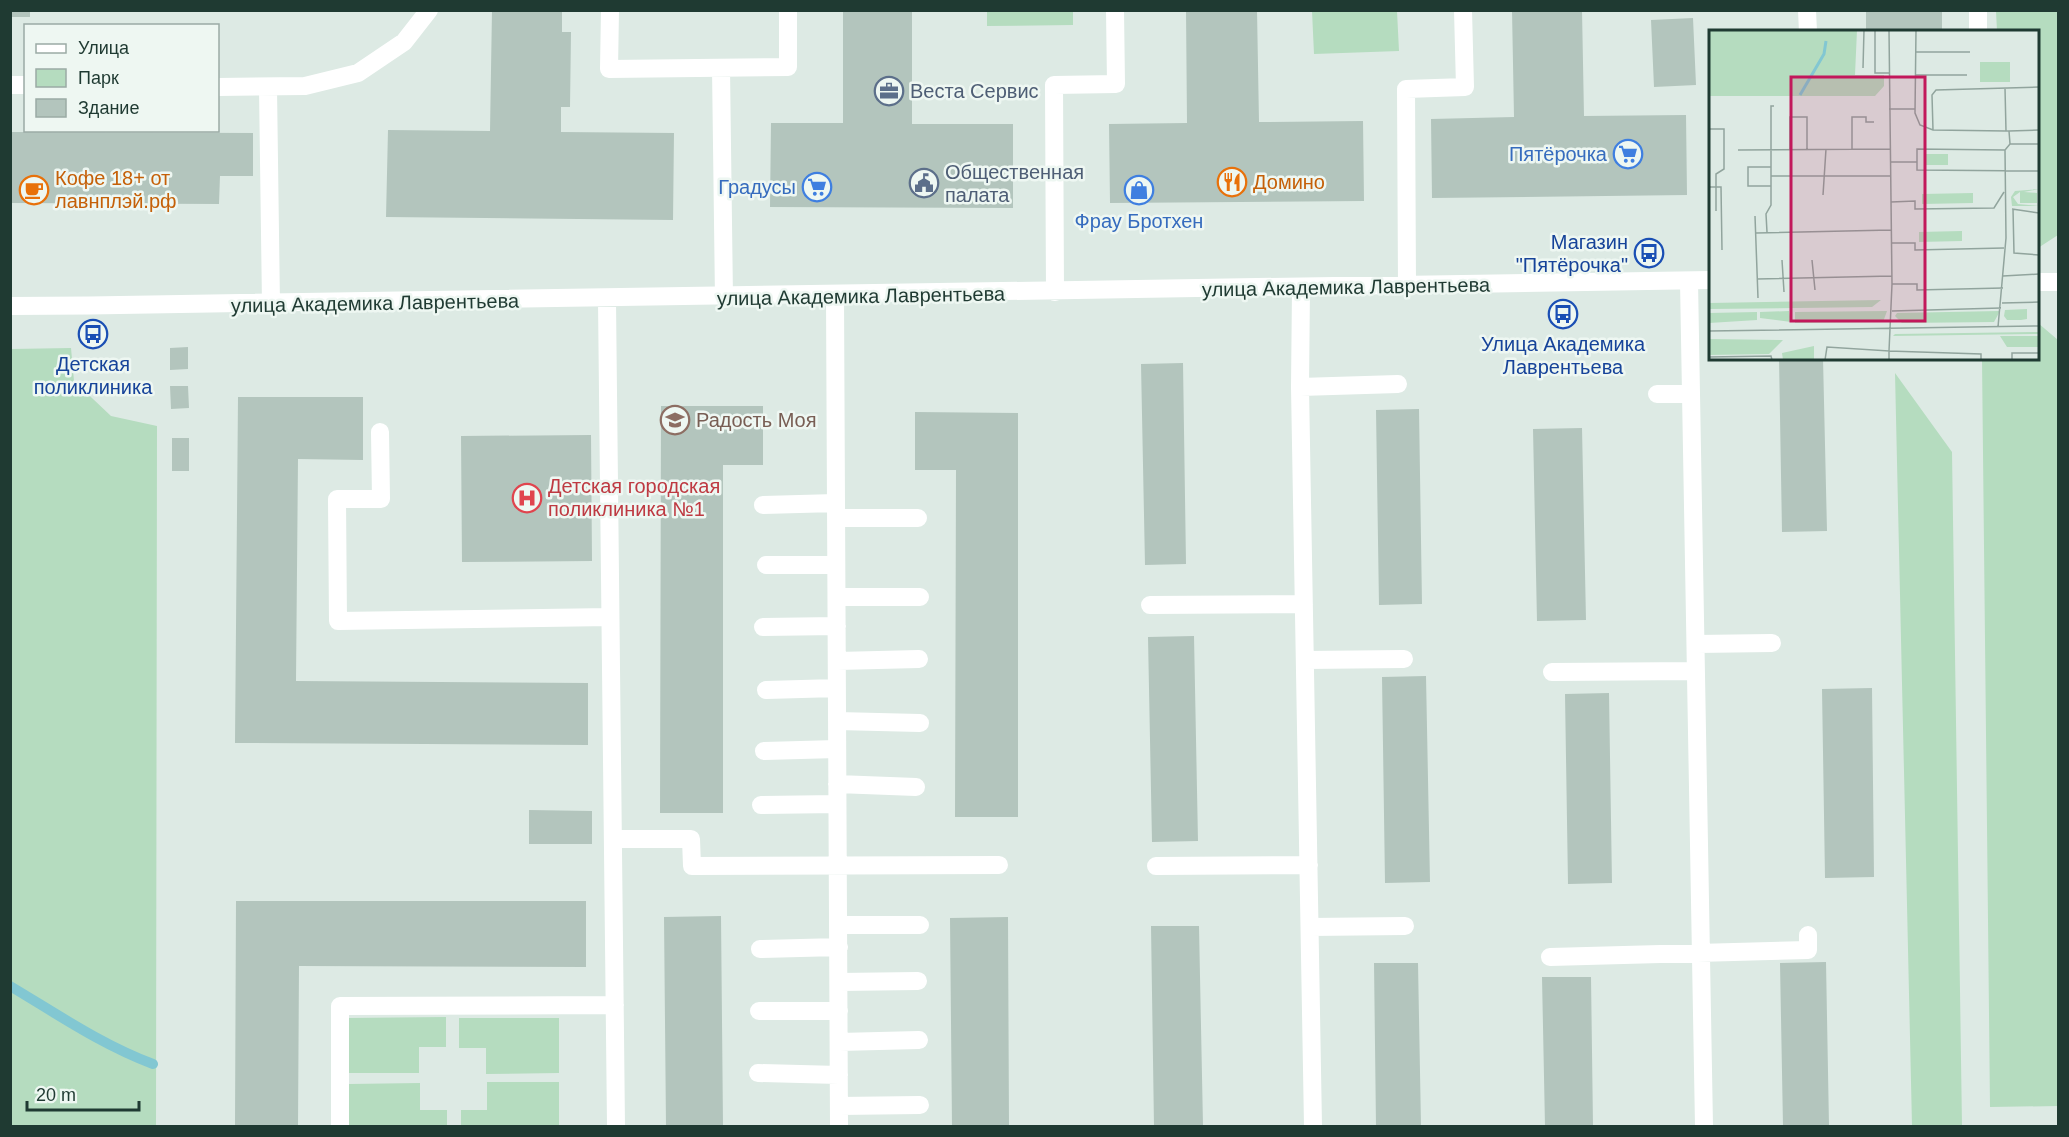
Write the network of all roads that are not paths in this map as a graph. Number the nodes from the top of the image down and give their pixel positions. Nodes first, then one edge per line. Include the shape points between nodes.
1 (429, 10) edge
2 (610, 10) edge
3 (788, 10) edge
4 (1115, 10) edge
5 (1463, 10) edge
6 (1807, 10) edge
7 (1978, 10) edge
8 (1808, 30) edge
9 (1978, 30) edge
10 (721, 68) junction
11 (219, 87) edge
12 (268, 88) junction
13 (1709, 280) edge
14 (1689, 281) junction
15 (2039, 282) edge
16 (2058, 282) edge
17 (1407, 286) junction
18 (1300, 288) junction
19 (1055, 292) junction
20 (835, 297) junction
21 (724, 299) junction
22 (607, 301) junction
23 (271, 305) junction
24 (10, 306) edge
25 (1398, 384) dead end
26 (1300, 387) junction
27 (1657, 394) dead end
28 (1691, 394) junction
29 (380, 432) dead end
30 (763, 505) dead end
31 (836, 511) junction
32 (918, 518) dead end
33 (766, 565) dead end
34 (836, 565) junction
35 (837, 597) junction
36 (920, 597) dead end
37 (1304, 604) junction
38 (1150, 605) dead end
39 (610, 617) junction
40 (837, 626) junction
41 (763, 627) dead end
42 (1772, 643) dead end
43 (1696, 644) junction
44 (919, 659) dead end
45 (1404, 659) dead end
46 (1305, 660) junction
47 (837, 662) junction
48 (1696, 670) junction
49 (1552, 672) dead end
50 (837, 688) junction
51 (766, 690) dead end
52 (837, 721) junction
53 (920, 723) dead end
54 (837, 749) junction
55 (764, 752) dead end
56 (837, 784) junction
57 (916, 787) dead end
58 (837, 804) junction
59 (761, 805) dead end
60 (613, 839) junction
61 (999, 865) dead end
62 (1309, 865) junction
63 (838, 866) junction
64 (1156, 866) dead end
65 (838, 924) junction
66 (920, 924) dead end
67 (1405, 926) dead end
68 (1310, 927) junction
69 (1808, 935) dead end
70 (839, 947) junction
71 (760, 949) dead end
72 (1701, 952) junction
73 (1550, 957) dead end
74 (918, 981) dead end
75 (839, 982) junction
76 (615, 1005) junction
77 (759, 1011) dead end
78 (839, 1011) junction
79 (919, 1040) dead end
80 (839, 1042) junction
81 (758, 1073) dead end
82 (839, 1075) junction
83 (920, 1105) dead end
84 (839, 1106) junction
85 (340, 1126) edge
86 (616, 1126) edge
87 (839, 1126) edge
88 (1313, 1126) edge
89 (1704, 1126) edge

1 - 12 street via 404,42 358,73 305,86
2 - 10 street via 609,69
3 - 10 street via 788,67
4 - 19 street via 1116,84 1054,85
5 - 17 street via 1465,87 1406,89
6 - 8 street
7 - 9 street
10 - 21 street
11 - 12 street
12 - 23 street
13 - 14 street, улица Академика Лаврентьева
14 - 17 street, улица Академика Лаврентьева
14 - 28 street
15 - 16 street
17 - 18 street, улица Академика Лаврентьева
18 - 19 street, улица Академика Лаврентьева
18 - 26 street
19 - 20 street, улица Академика Лаврентьева
20 - 21 street, улица Академика Лаврентьева
20 - 31 street
21 - 22 street, улица Академика Лаврентьева
22 - 23 street, улица Академика Лаврентьева
22 - 39 street
23 - 24 street, улица Академика Лаврентьева
25 - 26 street
26 - 37 street
27 - 28 street
28 - 43 street
29 - 39 street via 381,499 337,499 338,621
30 - 31 street
31 - 32 street
31 - 34 street
33 - 34 street
34 - 35 street
35 - 36 street
35 - 40 street
37 - 38 street
37 - 46 street
39 - 60 street
40 - 41 street
40 - 47 street
42 - 43 street
43 - 48 street
44 - 47 street
45 - 46 street
46 - 62 street
47 - 50 street
48 - 49 street
48 - 72 street
50 - 51 street
50 - 52 street
52 - 53 street
52 - 54 street
54 - 55 street
54 - 56 street
56 - 57 street
56 - 58 street
58 - 59 street
58 - 63 street
60 - 63 street via 692,839 692,866
60 - 76 street
61 - 63 street
62 - 64 street
62 - 68 street
63 - 65 street
65 - 66 street
65 - 70 street
67 - 68 street
68 - 88 street
69 - 72 street via 1808,950
70 - 71 street
70 - 75 street
72 - 73 street
72 - 89 street
74 - 75 street
75 - 78 street
76 - 85 street via 340,1006
76 - 86 street
77 - 78 street
78 - 80 street
79 - 80 street
80 - 82 street
81 - 82 street
82 - 84 street
83 - 84 street
84 - 87 street

